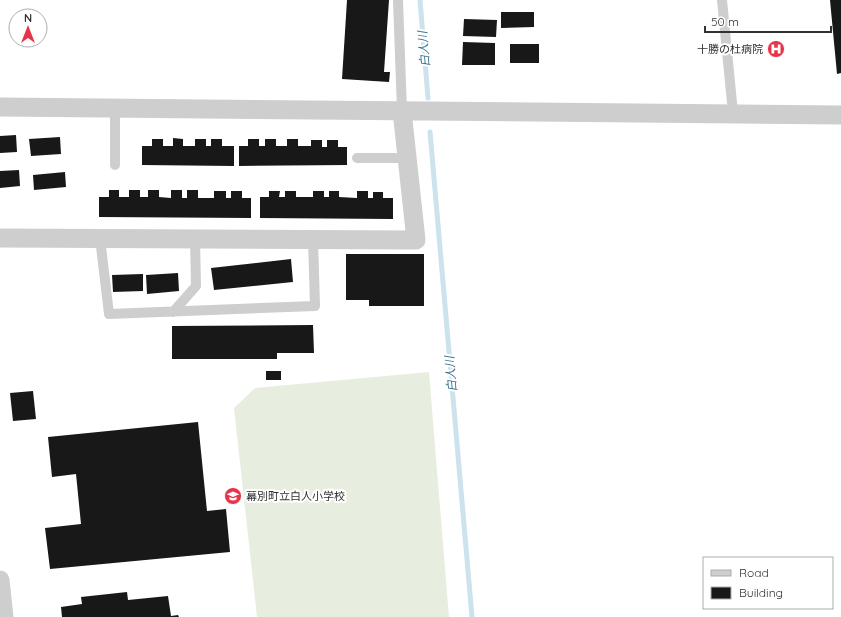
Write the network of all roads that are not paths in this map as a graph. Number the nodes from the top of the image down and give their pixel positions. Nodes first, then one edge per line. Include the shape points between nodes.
1 (398, 0) edge
2 (722, 0) edge
3 (0, 107) edge
4 (115, 108) junction
5 (402, 111) junction
6 (733, 114) junction
7 (841, 114) edge
8 (357, 158) dead end
9 (407, 158) junction
10 (115, 165) dead end
11 (0, 238) edge
12 (100, 238) junction
13 (195, 238) junction
14 (313, 239) junction
15 (173, 312) junction
16 (0, 589) edge
17 (4, 617) edge

1 - 5 lane
2 - 6 lane
3 - 4 street
4 - 5 street
4 - 10 lane
5 - 6 street
5 - 9 street
6 - 7 street
8 - 9 lane
9 - 14 street via 416,240
11 - 12 street
12 - 13 street
12 - 15 lane via 109,314
13 - 14 street
13 - 15 lane via 196,286
14 - 15 lane via 315,306
16 - 17 street

